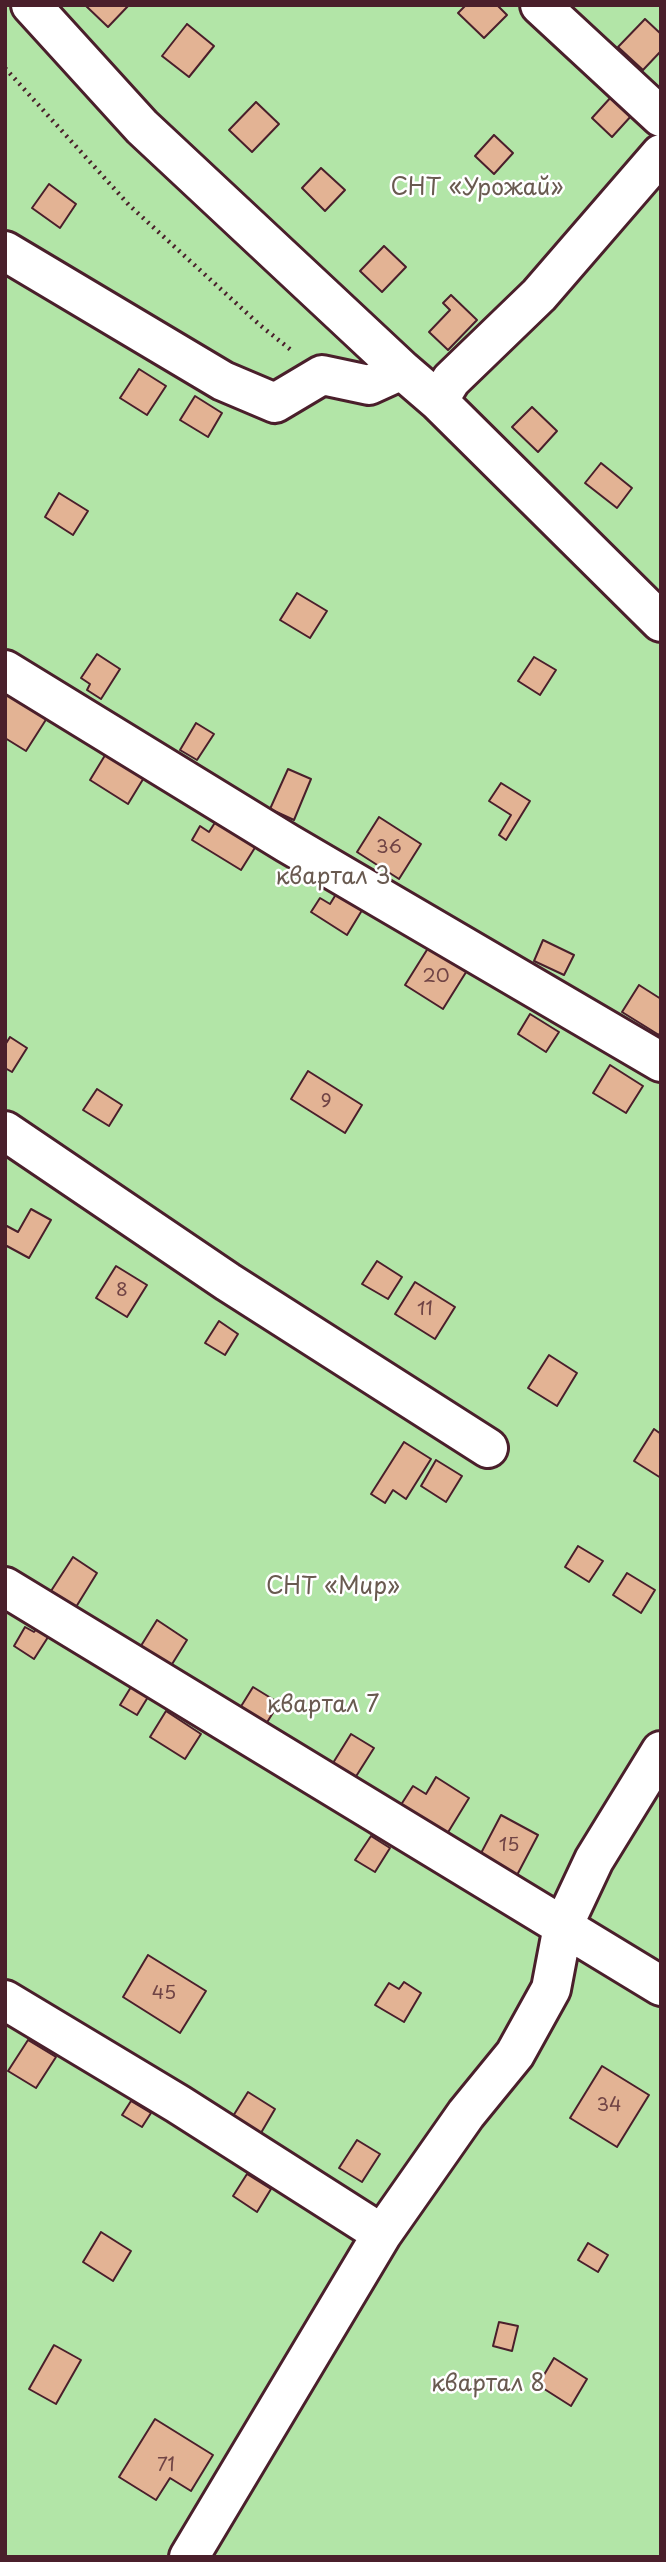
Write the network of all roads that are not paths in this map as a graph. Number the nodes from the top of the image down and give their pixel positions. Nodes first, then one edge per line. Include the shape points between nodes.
1 (31, 5) edge
2 (540, 5) edge
3 (661, 117) edge
4 (661, 154) edge
5 (5, 251) edge
6 (402, 370) junction
7 (438, 401) junction
8 (661, 622) edge
9 (5, 670) edge
10 (661, 1062) edge
11 (5, 1131) edge
12 (488, 1448) dead end
13 (5, 1587) edge
14 (661, 1751) edge
15 (563, 1926) junction
16 (661, 1986) edge
17 (5, 2000) edge
18 (382, 2234) junction
19 (189, 2557) edge

1 - 6 lane via 142,127
2 - 3 lane
4 - 7 lane via 539,295 451,380
5 - 6 lane via 223,380 275,403 322,375 369,385
6 - 7 lane
7 - 8 lane
9 - 10 lane via 287,843
11 - 12 lane via 228,1282
13 - 15 lane
14 - 15 lane via 594,1860
15 - 16 lane
15 - 18 lane via 551,1989 515,2054 466,2114
17 - 18 lane
18 - 19 lane

